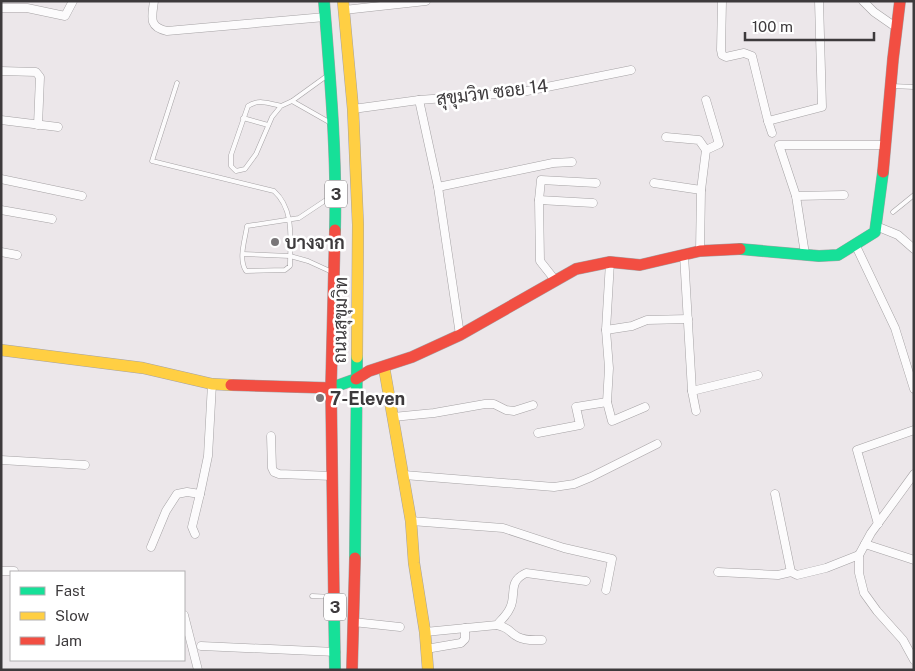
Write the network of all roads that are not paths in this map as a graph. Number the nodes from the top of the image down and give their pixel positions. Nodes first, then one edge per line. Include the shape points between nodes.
1 (73, 1) edge
2 (154, 1) edge
3 (324, 1) edge
4 (426, 1) edge
5 (722, 1) edge
6 (819, 1) edge
7 (863, 1) edge
8 (900, 1) edge
9 (344, 6) edge
10 (1, 8) edge
11 (326, 17) junction
12 (897, 28) junction
13 (630, 70) dead end
14 (1, 71) edge
15 (330, 74) junction
16 (177, 83) dead end
17 (892, 86) junction
18 (914, 87) edge
19 (419, 100) junction
20 (706, 100) dead end
21 (292, 101) junction
22 (281, 106) junction
23 (352, 109) junction
24 (243, 118) junction
25 (1, 120) edge
26 (768, 121) junction
27 (333, 124) junction
28 (38, 125) junction
29 (268, 126) junction
30 (58, 127) dead end
31 (772, 133) dead end
32 (666, 137) dead end
33 (885, 145) junction
34 (706, 150) junction
35 (572, 162) dead end
36 (1, 179) edge
37 (596, 183) dead end
38 (654, 183) dead end
39 (438, 187) junction
40 (701, 190) junction
41 (336, 193) junction
42 (844, 195) dead end
43 (914, 195) edge
44 (82, 196) dead end
45 (796, 196) junction
46 (539, 200) junction
47 (593, 203) dead end
48 (1, 210) edge
49 (893, 212) dead end
50 (52, 218) dead end
51 (290, 221) junction
52 (876, 226) junction
53 (855, 244) junction
54 (914, 249) edge
55 (700, 250) junction
56 (1, 252) edge
57 (243, 254) junction
58 (805, 254) junction
59 (17, 255) dead end
60 (684, 255) junction
61 (290, 256) junction
62 (610, 262) junction
63 (335, 274) junction
64 (555, 280) junction
65 (688, 318) junction
66 (606, 330) junction
67 (460, 335) junction
68 (1, 350) edge
69 (384, 367) junction
70 (758, 375) dead end
71 (356, 378) junction
72 (212, 384) junction
73 (331, 388) junction
74 (914, 390) edge
75 (692, 391) junction
76 (607, 402) junction
77 (534, 405) dead end
78 (646, 407) dead end
79 (696, 411) dead end
80 (393, 417) junction
81 (914, 430) edge
82 (538, 433) dead end
83 (271, 436) dead end
84 (657, 444) dead end
85 (1, 460) edge
86 (85, 465) dead end
87 (914, 474) edge
88 (404, 475) junction
89 (332, 476) junction
90 (200, 494) junction
91 (774, 494) dead end
92 (411, 521) junction
93 (878, 524) junction
94 (195, 534) dead end
95 (865, 544) junction
96 (151, 547) dead end
97 (859, 555) junction
98 (914, 560) edge
99 (1, 571) edge
100 (14, 571) edge
101 (718, 572) dead end
102 (791, 572) junction
103 (586, 581) dead end
104 (606, 590) dead end
105 (312, 596) dead end
106 (335, 597) junction
107 (185, 619) edge
108 (353, 622) junction
109 (497, 625) junction
110 (400, 627) dead end
111 (466, 628) junction
112 (425, 632) junction
113 (542, 640) dead end
114 (201, 646) dead end
115 (426, 649) junction
116 (336, 652) junction
117 (914, 660) edge
118 (198, 670) edge
119 (335, 670) edge
120 (352, 670) edge
121 (428, 670) edge

1 - 10 street via 65,16 27,8
2 - 11 street via 154,24 158,30 167,31
3 - 11 street, ถนนสุขุมวิท / 3
4 - 9 street
5 - 26 street via 722,55 744,53 752,56
6 - 26 street via 822,107
7 - 12 street
8 - 12 street
9 - 23 street, ถนนสุขุมวิท / 3
11 - 15 street, ถนนสุขุมวิท / 3
12 - 17 street
13 - 19 street, สุขุมวิท ซอย 14 via 522,92
14 - 28 street via 39,74
15 - 21 lane
15 - 27 street, ถนนสุขุมวิท / 3
16 - 51 lane via 152,161 274,191 285,204
17 - 18 lane
17 - 33 street
19 - 23 street, สุขุมวิท ซอย 14
19 - 39 street
20 - 34 street via 719,144
21 - 22 lane
21 - 27 lane
22 - 24 lane via 254,102 248,106
22 - 29 lane
23 - 71 street, ถนนสุขุมวิท / 3 via 358,225
24 - 29 lane
24 - 29 lane via 231,155 231,166 236,171 245,169 256,154
25 - 28 street
26 - 31 street
27 - 41 street, ถนนสุขุมวิท / 3
28 - 30 street
32 - 34 street via 699,140
33 - 45 street via 779,145
33 - 52 street
34 - 40 street
35 - 39 street via 553,162
36 - 44 street
37 - 46 street via 541,180
38 - 40 street
39 - 67 street
40 - 55 street
41 - 51 lane
41 - 63 street, ถนนสุขุมวิท / 3
42 - 45 street
43 - 49 lane
45 - 58 street
46 - 47 street
46 - 64 street via 540,261
48 - 50 street
51 - 57 lane via 248,226
51 - 61 lane
52 - 53 street via 875,232
52 - 54 street via 898,235
53 - 58 street via 838,255
53 - 74 street via 894,328
55 - 58 street via 741,249
55 - 60 street
56 - 59 street
57 - 61 lane
57 - 61 lane via 242,265 246,271 286,270 290,266
60 - 62 street via 640,265
60 - 65 street
61 - 63 lane
62 - 64 street via 576,269
62 - 66 street
63 - 73 street, ถนนสุขุมวิท / 3
64 - 67 street
65 - 66 street via 647,320
65 - 75 street
66 - 76 street
67 - 69 street
68 - 72 street via 143,368
69 - 71 street
69 - 80 street
70 - 75 street
71 - 73 street
71 - 108 street, ถนนสุขุมวิท / 3
72 - 73 street
72 - 90 street via 208,456
73 - 89 street, ถนนสุขุมวิท / 3
75 - 79 street
76 - 78 street via 612,421
76 - 82 street via 576,407 580,425
77 - 80 street via 514,411 484,404
80 - 88 street
81 - 93 street via 857,450
83 - 89 street via 274,472
84 - 88 street via 591,477 554,487
85 - 86 street
87 - 93 street
88 - 92 street
89 - 106 street, ถนนสุขุมวิท / 3
90 - 94 street via 192,528
90 - 96 street via 177,494
91 - 102 street
92 - 104 street via 503,528 564,548 612,559
92 - 112 street
93 - 95 street
95 - 97 street
95 - 98 street
97 - 102 street via 804,574
97 - 117 street via 864,594 903,640
99 - 100 street
101 - 102 street via 771,575
103 - 109 street via 526,573 516,580 511,607
105 - 106 lane
106 - 116 street, ถนนสุขุมวิท / 3
107 - 118 street
108 - 110 street
108 - 120 street, ถนนสุขุมวิท / 3
109 - 111 street
109 - 113 street via 508,628 525,640
111 - 112 street
111 - 115 street via 466,639 462,643
112 - 115 street
114 - 116 street
115 - 121 street
116 - 119 street, ถนนสุขุมวิท / 3

